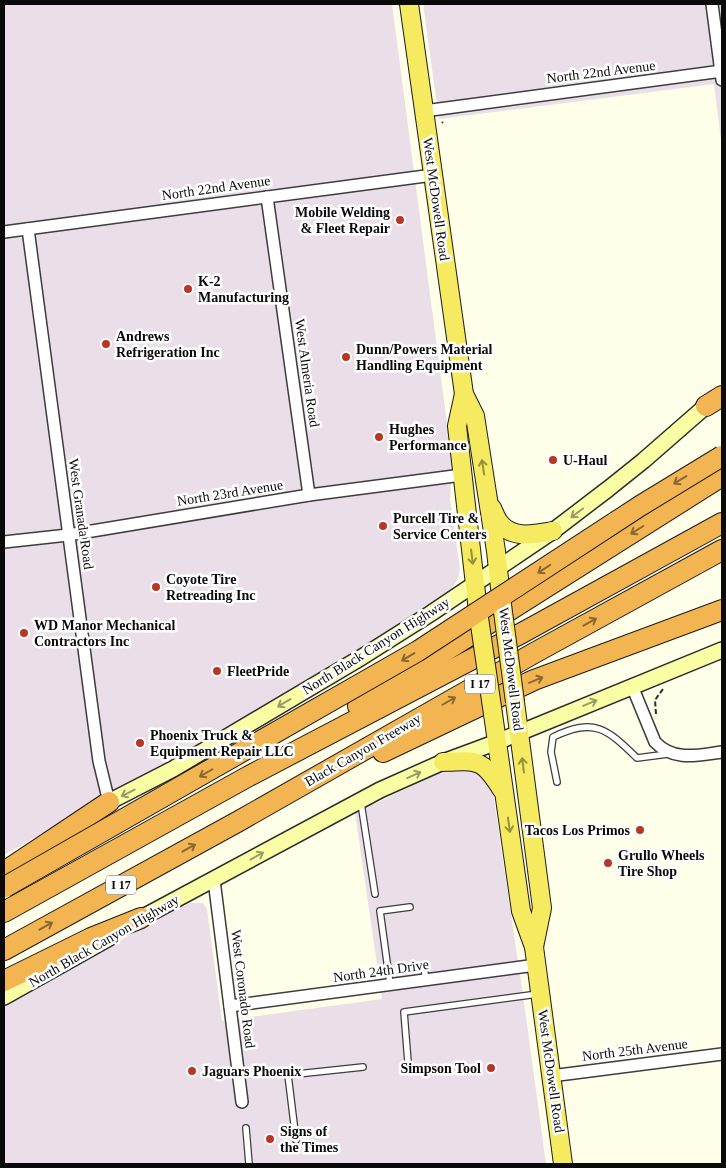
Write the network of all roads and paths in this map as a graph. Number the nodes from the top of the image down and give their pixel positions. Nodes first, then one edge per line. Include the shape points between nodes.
1 (409, 4) edge
2 (712, 4) edge
3 (722, 74) edge
4 (424, 110) junction
5 (433, 175) junction
6 (266, 197) junction
7 (28, 229) junction
8 (4, 232) edge
9 (722, 392) edge
10 (464, 394) junction
11 (714, 401) edge
12 (722, 456) edge
13 (462, 475) junction
14 (722, 476) edge
15 (309, 495) junction
16 (488, 501) junction
17 (714, 527) edge
18 (553, 530) junction
19 (68, 535) junction
20 (4, 542) edge
21 (722, 550) edge
22 (498, 567) junction
23 (475, 583) junction
24 (722, 610) edge
25 (722, 621) edge
26 (646, 640) junction
27 (722, 650) edge
28 (669, 685) dead end
29 (632, 686) junction
30 (656, 714) dead end
31 (519, 733) junction
32 (496, 742) junction
33 (722, 752) edge
34 (670, 754) junction
35 (443, 762) junction
36 (249, 776) junction
37 (557, 782) dead end
38 (504, 793) junction
39 (361, 800) junction
40 (109, 802) junction
41 (239, 820) junction
42 (4, 860) edge
43 (214, 880) junction
44 (4, 882) edge
45 (375, 894) dead end
46 (410, 907) dead end
47 (4, 912) edge
48 (141, 918) junction
49 (4, 926) edge
50 (534, 948) junction
51 (4, 950) edge
52 (536, 965) junction
53 (424, 968) dead end
54 (426, 980) junction
55 (4, 981) edge
56 (390, 984) junction
57 (540, 994) junction
58 (4, 997) edge
59 (230, 1006) junction
60 (722, 1054) edge
61 (408, 1062) dead end
62 (363, 1067) dead end
63 (551, 1076) junction
64 (242, 1102) dead end
65 (246, 1128) dead end
66 (296, 1140) dead end
67 (249, 1164) edge
68 (563, 1164) edge

1 - 4 main road, West McDowell Road
2 - 3 street
3 - 4 street, North 22nd Avenue
4 - 5 main road, West McDowell Road
5 - 6 street, North 22nd Avenue
5 - 10 main road, West McDowell Road
6 - 7 street, North 22nd Avenue
6 - 15 street, West Almeria Road
7 - 8 street, North 22nd Avenue
7 - 19 street, West Granada Road
9 - 11 main road, North Black Canyon Highway
10 - 13 main road, West McDowell Road via 457,426
16 -> 10 main road, West McDowell Road via 474,416
11 -> 18 main road, North Black Canyon Highway via 643,462
12 -> 44 highway, bridge via 647,501 418,651
13 - 15 street, North 23rd Avenue
13 -> 23 main road, West McDowell Road
14 -> 36 highway
15 - 19 street, North 23rd Avenue
16 - 18 main road via 499,522 509,531 527,535
16 - 22 main road, West McDowell Road
17 - 36 highway, Black Canyon Freeway / I 17 via 520,634
17 - 49 highway via 701,542 674,558
18 - 22 main road, North Black Canyon Highway
19 - 20 street, North 23rd Avenue
19 - 40 street, West Granada Road via 103,781
41 -> 21 highway, Black Canyon Freeway / I 17
22 - 23 main road, North Black Canyon Highway
22 - 31 main road, West McDowell Road, bridge
23 - 32 main road, West McDowell Road, bridge
23 -> 40 main road, North Black Canyon Highway via 362,658
24 - 26 highway
25 - 26 highway
41 -> 26 highway via 534,680
27 - 29 main road, North Black Canyon Highway
28 - 30 path via 661,690 656,700
31 -> 29 main road, North Black Canyon Highway
29 - 34 street via 655,742
31 - 32 main road, North Black Canyon Highway
50 -> 31 main road, West McDowell Road via 542,908
32 - 35 main road, North Black Canyon Highway
32 - 38 main road, West McDowell Road
33 - 34 street via 688,756
34 - 37 lane via 637,758 602,729 590,726 568,730 553,737 551,752
35 - 38 main road via 480,763
39 -> 35 main road, North Black Canyon Highway
36 - 47 highway, Black Canyon Freeway / I 17
38 -> 50 main road, West McDowell Road via 521,911
43 -> 39 main road, North Black Canyon Highway
39 - 45 lane
40 - 42 main road, North Black Canyon Highway
40 - 44 highway
51 -> 41 highway, Black Canyon Freeway / I 17
43 - 48 main road, North Black Canyon Highway
43 - 59 street, West Coronado Road
46 - 56 lane via 380,911
48 - 55 highway via 91,938
48 - 58 main road, North Black Canyon Highway via 96,947
50 - 52 main road, West McDowell Road
52 - 54 street, North 24th Drive
52 - 57 main road, West McDowell Road
53 - 54 lane
54 - 56 street, North 24th Drive
56 - 59 street, North 24th Drive
57 - 61 lane via 404,1012
57 - 63 main road, West McDowell Road
59 - 64 street, West Coronado Road
60 - 63 street, North 25th Avenue
62 - 66 lane via 288,1075
63 - 68 main road, West McDowell Road
65 - 67 lane

